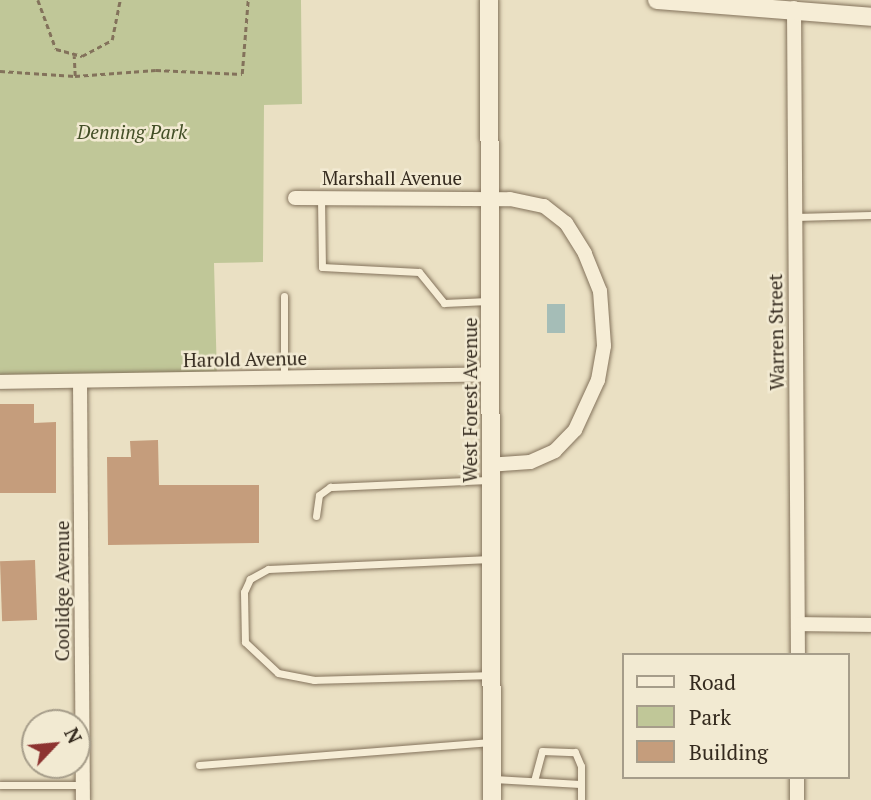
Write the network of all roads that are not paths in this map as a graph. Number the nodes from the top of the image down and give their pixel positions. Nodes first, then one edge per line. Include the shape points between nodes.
1 (489, 0) edge
2 (660, 0) edge
3 (794, 8) junction
4 (871, 17) edge
5 (321, 197) junction
6 (295, 198) dead end
7 (490, 198) junction
8 (871, 215) edge
9 (794, 217) junction
10 (284, 296) dead end
11 (490, 301) junction
12 (490, 374) junction
13 (284, 378) junction
14 (80, 381) junction
15 (0, 382) edge
16 (491, 472) junction
17 (316, 516) dead end
18 (491, 559) junction
19 (798, 624) junction
20 (871, 625) edge
21 (798, 653) edge
22 (492, 675) junction
23 (492, 742) junction
24 (199, 765) dead end
25 (492, 779) junction
26 (797, 779) edge
27 (534, 781) junction
28 (580, 783) junction
29 (0, 785) edge
30 (83, 792) edge
31 (492, 800) edge
32 (581, 800) edge
33 (797, 800) edge

1 - 7 street, West Forest Avenue
2 - 3 street
3 - 4 street
3 - 9 street, Warren Street
5 - 6 street, Marshall Avenue
5 - 7 street, Marshall Avenue
5 - 11 lane via 322,267 419,272 444,303
7 - 11 street, West Forest Avenue
7 - 16 street, Marshall Avenue via 535,202 566,223 596,278 604,332 598,380 569,438 539,459
8 - 9 lane
9 - 19 street, Warren Street
10 - 13 lane
11 - 12 street, West Forest Avenue
12 - 13 street, Harold Avenue
12 - 16 street, West Forest Avenue
13 - 14 street, Harold Avenue
14 - 15 street, Harold Avenue
14 - 30 street, Coolidge Avenue
16 - 17 lane via 330,487 319,495
16 - 18 street, West Forest Avenue
18 - 22 street, West Forest Avenue
18 - 22 lane via 268,569 250,579 244,592 245,642 278,673 314,680
19 - 20 street
19 - 21 street, Warren Street
22 - 23 street, West Forest Avenue
23 - 24 lane
23 - 25 street, West Forest Avenue
25 - 27 lane
25 - 31 street, West Forest Avenue
26 - 33 street
27 - 28 lane
27 - 28 lane via 542,751 575,752 581,766
28 - 32 lane
29 - 30 lane

